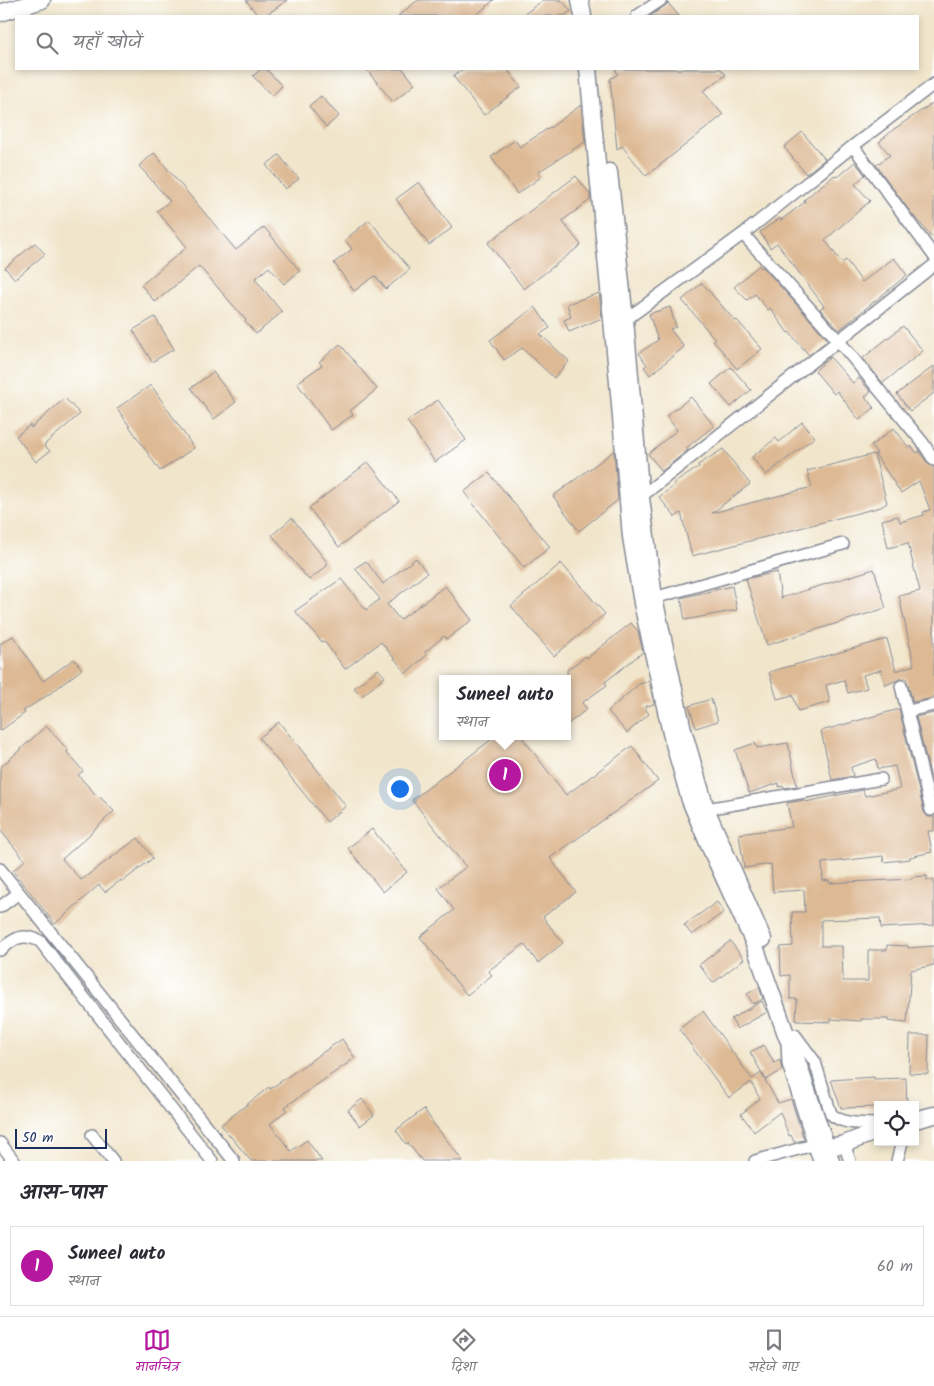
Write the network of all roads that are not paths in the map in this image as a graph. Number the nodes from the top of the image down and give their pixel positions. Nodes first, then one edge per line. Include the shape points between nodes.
1 (42, 0) edge
2 (580, 0) edge
3 (590, 0) edge
4 (661, 0) edge
5 (0, 13) edge
6 (583, 15) edge
7 (592, 15) edge
8 (638, 15) edge
9 (588, 70) edge
10 (598, 70) edge
11 (934, 84) edge
12 (853, 146) junction
13 (743, 234) junction
14 (611, 245) junction
15 (934, 256) edge
16 (934, 265) edge
17 (619, 321) junction
18 (838, 340) junction
19 (934, 460) edge
20 (634, 500) junction
21 (843, 544) dead end
22 (654, 598) junction
23 (901, 686) dead end
24 (934, 705) edge
25 (908, 711) junction
26 (677, 732) junction
27 (929, 778) edge
28 (881, 779) dead end
29 (706, 809) junction
30 (931, 810) dead end
31 (0, 870) edge
32 (19, 893) junction
33 (0, 907) edge
34 (0, 950) edge
35 (791, 1039) junction
36 (934, 1115) edge
37 (919, 1119) edge
38 (874, 1124) edge
39 (874, 1133) edge
40 (92, 1135) dead end
41 (0, 1143) edge
42 (844, 1144) junction
43 (901, 1146) edge
44 (822, 1154) edge
45 (14, 1161) edge
46 (113, 1161) edge
47 (212, 1161) edge
48 (234, 1161) edge
49 (755, 1161) edge
50 (850, 1161) edge
51 (897, 1161) edge

1 - 5 street
2 - 6 street
3 - 7 street
4 - 8 street
9 - 14 street
10 - 14 street
11 - 12 street
12 - 13 street
12 - 15 street
13 - 17 street
13 - 18 street
14 - 17 street
16 - 18 street
17 - 20 street
18 - 19 street via 923,442
18 - 20 street
20 - 22 street
20 - 26 street via 631,537 642,603
21 - 22 street
22 - 26 street
23 - 25 street
24 - 25 street
25 - 27 street
26 - 29 street
26 - 35 street via 693,807 753,941
27 - 30 street
28 - 29 street
29 - 35 street via 763,939
31 - 32 street
32 - 33 street
32 - 48 street
34 - 47 street via 24,936 40,941
35 - 38 street via 815,1062 831,1114 844,1121
35 - 44 street
36 - 37 street
39 - 42 street
40 - 46 street
41 - 45 street
42 - 44 street
42 - 50 street
43 - 51 street
44 - 49 street

